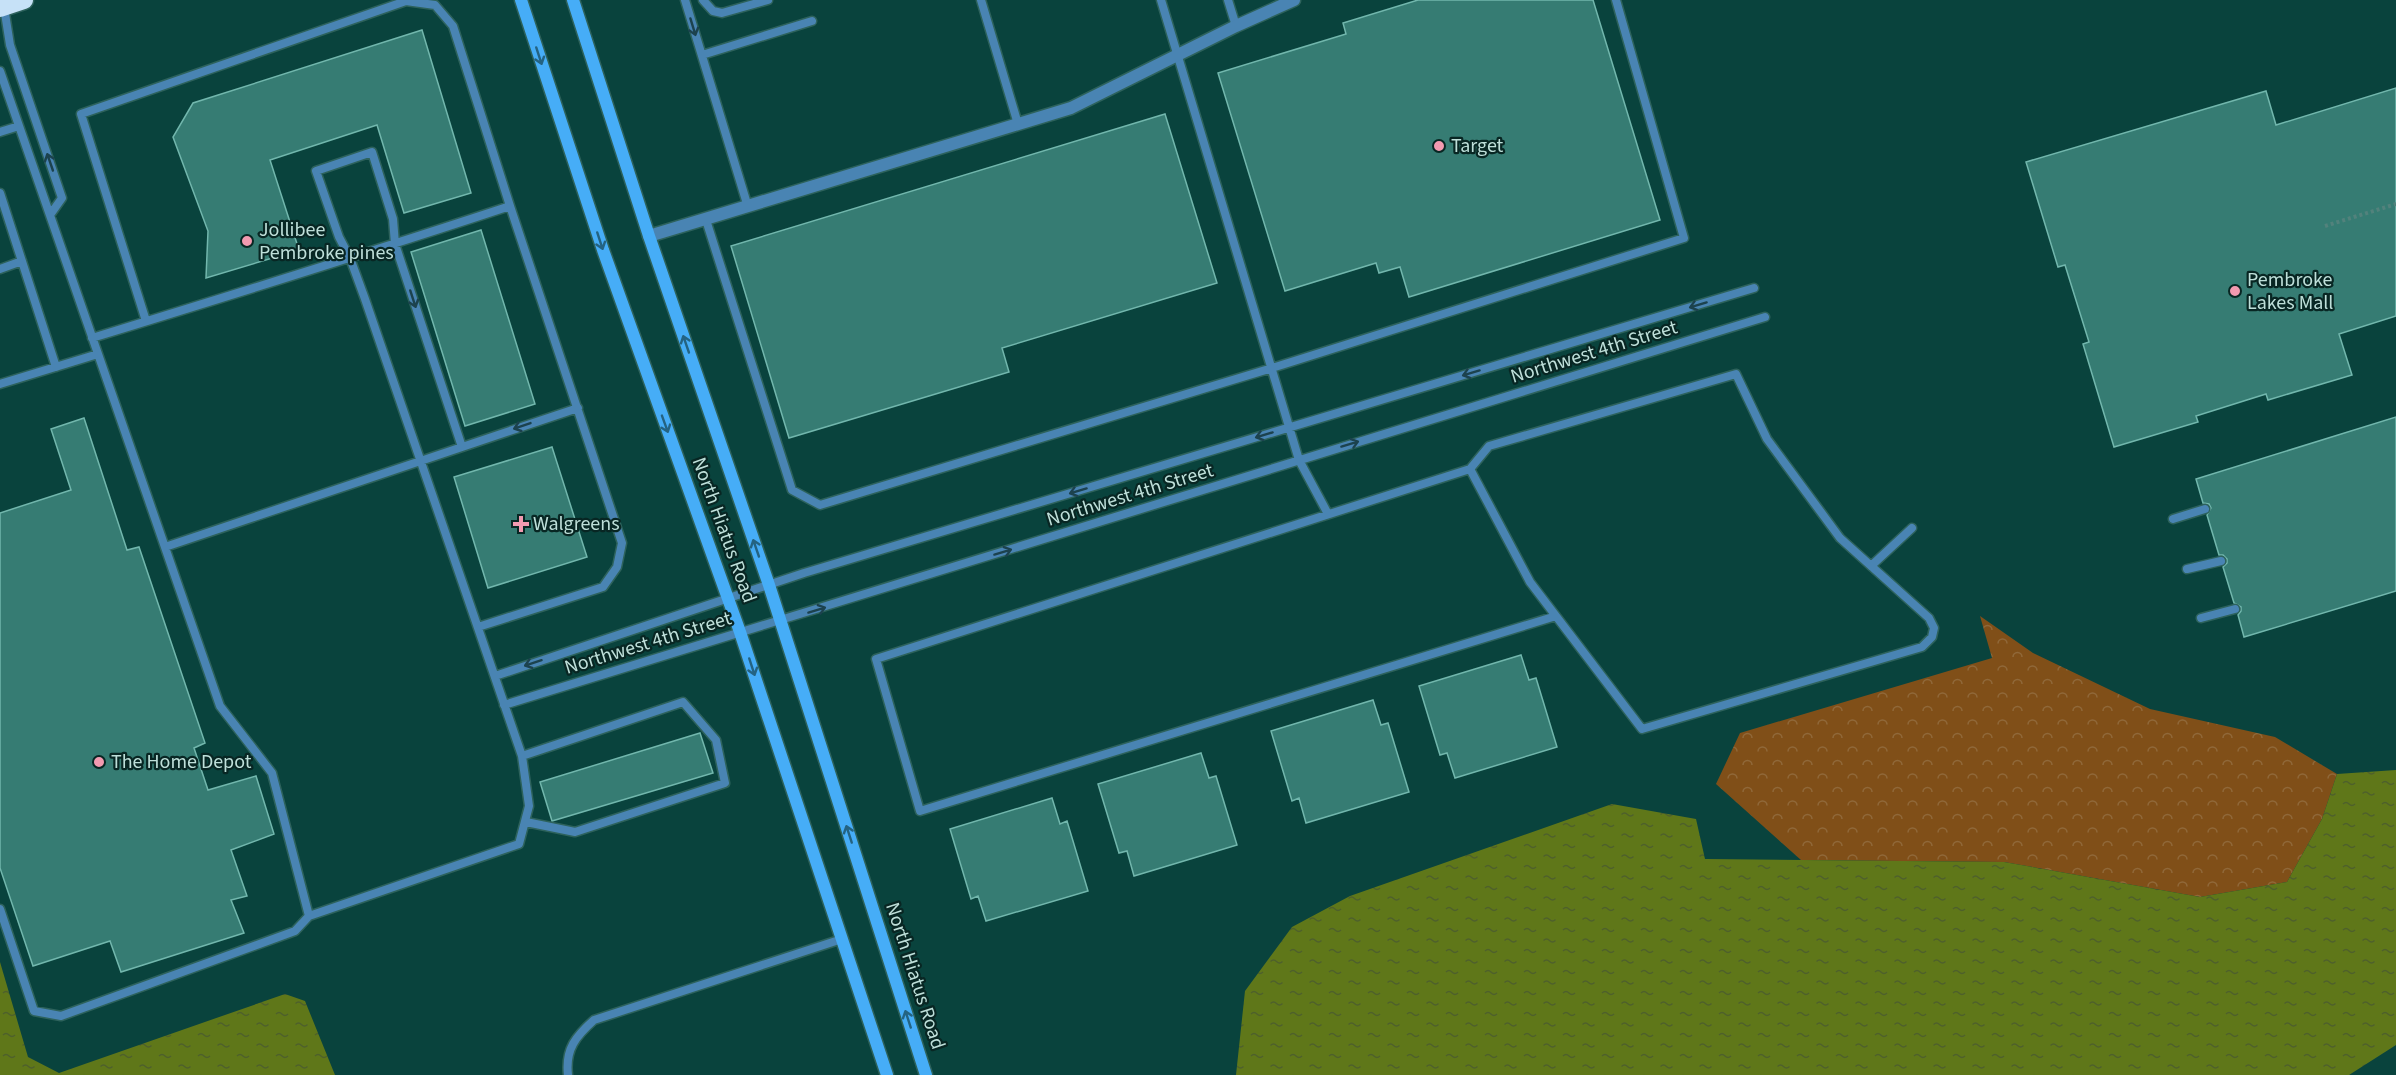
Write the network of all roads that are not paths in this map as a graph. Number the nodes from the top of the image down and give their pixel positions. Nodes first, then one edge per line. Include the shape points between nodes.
1 (24, 0) edge
2 (521, 0) edge
3 (573, 0) edge
4 (685, 0) edge
5 (703, 0) edge
6 (768, 0) edge
7 (981, 0) edge
8 (1161, 0) edge
9 (1228, 0) edge
10 (1294, 0) edge
11 (1616, 0) edge
12 (753, 2) edge
13 (2, 8) edge
14 (812, 21) dead end
15 (1236, 26) junction
16 (1178, 54) junction
17 (702, 55) junction
18 (0, 71) edge
19 (1018, 124) junction
20 (19, 126) junction
21 (0, 132) edge
22 (0, 193) edge
23 (510, 206) junction
24 (748, 207) junction
25 (50, 215) junction
26 (706, 220) junction
27 (649, 236) junction
28 (395, 244) junction
29 (350, 258) junction
30 (22, 261) junction
31 (0, 269) edge
32 (1754, 288) dead end
33 (1765, 317) dead end
34 (146, 321) junction
35 (92, 338) junction
36 (98, 354) junction
37 (56, 367) junction
38 (1272, 368) junction
39 (0, 384) edge
40 (578, 408) junction
41 (1290, 428) junction
42 (462, 447) junction
43 (421, 460) junction
44 (1299, 460) junction
45 (1470, 469) junction
46 (2205, 509) dead end
47 (1328, 514) junction
48 (2173, 519) dead end
49 (1912, 528) dead end
50 (165, 547) junction
51 (2221, 561) dead end
52 (1871, 566) junction
53 (2187, 569) dead end
54 (769, 585) junction
55 (728, 598) junction
56 (2235, 609) dead end
57 (1556, 616) junction
58 (2201, 618) dead end
59 (781, 621) junction
60 (478, 627) junction
61 (740, 632) junction
62 (495, 676) junction
63 (504, 705) junction
64 (522, 756) junction
65 (526, 822) junction
66 (0, 909) edge
67 (309, 916) junction
68 (842, 939) junction
69 (568, 1075) edge
70 (887, 1075) edge
71 (926, 1075) edge

1 - 13 highway
2 -> 55 main road, North Hiatus Road via 603,250
3 - 27 main road, North Hiatus Road
4 -> 17 lane
5 - 12 lane via 713,11 722,13
6 - 12 lane
7 - 19 lane
8 - 16 lane
9 - 15 lane
10 - 15 street
11 - 38 lane via 1684,238
25 -> 13 lane via 62,198 10,45
14 - 17 lane
15 - 16 street
16 - 19 street via 1071,108
16 - 38 lane
17 - 24 lane
18 - 20 lane
19 - 24 street
20 - 21 lane
20 - 25 lane
22 - 30 lane
23 - 28 lane
23 - 34 lane via 453,26 435,5 406,1 81,114
23 - 40 lane
24 - 26 street
25 - 35 lane
26 - 27 street
26 - 38 lane via 792,490 820,505
54 -> 27 main road, North Hiatus Road
28 - 29 lane
28 - 29 lane via 393,219 372,152 316,171
28 -> 42 lane
29 - 34 lane
29 - 43 lane
30 - 31 lane
30 - 37 lane
32 -> 41 lane, Northwest 4th Street
44 -> 33 lane, Northwest 4th Street
34 - 35 lane
35 - 36 lane
36 - 37 lane
36 - 50 lane
37 - 39 lane
38 - 41 lane
40 -> 42 lane
40 - 60 lane via 622,543 617,567 603,587
41 - 44 lane
41 -> 54 lane, Northwest 4th Street
42 - 43 lane
43 - 50 lane
43 - 60 lane
44 - 47 lane
59 -> 44 lane, Northwest 4th Street
45 - 47 lane
45 - 52 lane via 1489,446 1736,374 1767,439 1840,538
45 - 57 lane via 1530,582
46 - 48 lane
47 - 57 lane via 876,659 920,811
49 - 52 lane
50 - 67 lane via 220,706 272,773
51 - 53 lane
52 - 57 lane via 1929,618 1934,628 1932,637 1922,647 1642,729
54 - 55 lane, Northwest 4th Street
54 - 59 main road, North Hiatus Road
55 - 61 main road, North Hiatus Road
55 -> 62 lane, Northwest 4th Street
56 - 58 lane
59 - 61 lane, Northwest 4th Street
71 -> 59 main road, North Hiatus Road
60 - 62 lane
61 - 63 lane, Northwest 4th Street
61 -> 68 main road, North Hiatus Road
62 - 63 lane
63 - 64 lane
64 - 65 lane via 529,806
64 - 65 lane via 683,702 716,740 725,783 575,832
65 - 67 lane via 519,844
66 - 67 lane via 34,1011 61,1017 295,931
68 - 69 lane via 594,1020 576,1037 569,1055
68 - 70 main road, North Hiatus Road

